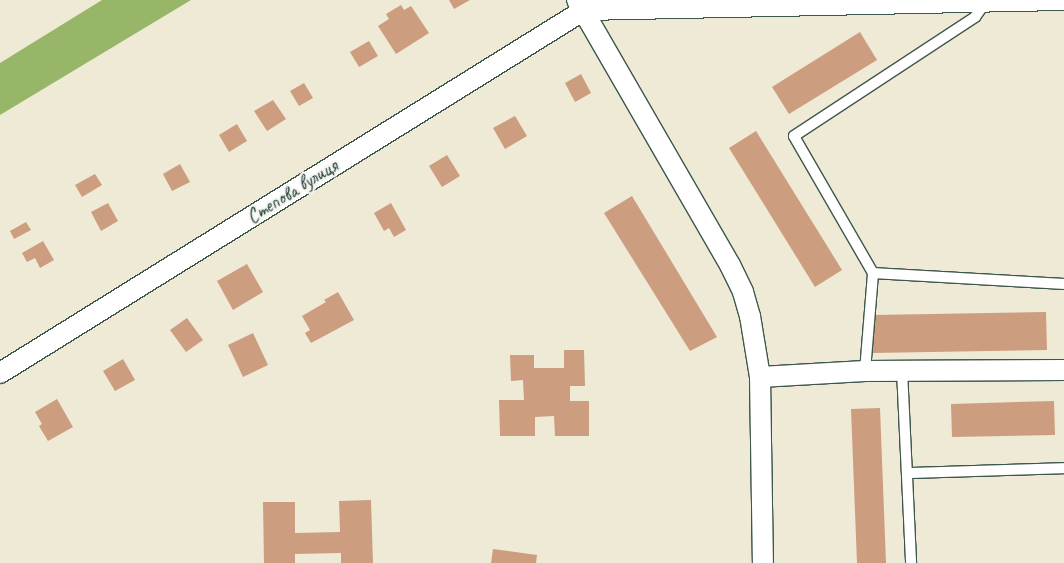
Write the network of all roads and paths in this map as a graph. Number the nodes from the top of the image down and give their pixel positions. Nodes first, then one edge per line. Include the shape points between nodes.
1 (1064, 0) edge
2 (987, 1) edge
3 (581, 5) edge
4 (873, 273) junction
5 (1064, 284) edge
6 (902, 370) junction
7 (1064, 370) edge
8 (865, 371) junction
9 (0, 373) edge
10 (760, 377) junction
11 (1064, 468) edge
12 (908, 473) junction
13 (763, 563) edge
14 (911, 563) edge

1 - 2 street
2 - 3 street
2 - 4 lane via 975,17 794,136
3 - 9 street, Степова вулиця
3 - 10 street via 743,292
4 - 5 lane
4 - 8 lane
6 - 7 street
6 - 8 street
6 - 12 lane
8 - 10 street
10 - 13 street
11 - 12 lane
12 - 14 lane

